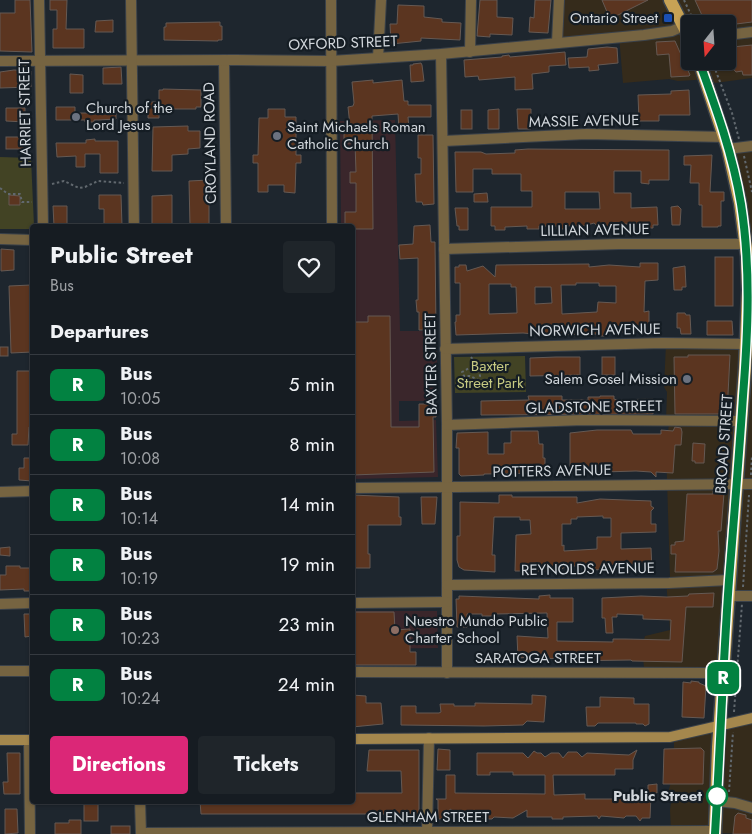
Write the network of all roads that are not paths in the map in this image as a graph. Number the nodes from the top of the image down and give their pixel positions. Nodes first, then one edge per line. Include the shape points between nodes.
1 (39, 0) edge
2 (131, 0) edge
3 (331, 0) edge
4 (381, 0) edge
5 (471, 0) edge
6 (559, 0) edge
7 (670, 0) edge
8 (682, 15) edge
9 (681, 27) edge
10 (752, 32) edge
11 (736, 34) edge
12 (557, 43) junction
13 (470, 52) junction
14 (441, 54) junction
15 (378, 58) junction
16 (132, 60) junction
17 (224, 60) junction
18 (0, 61) edge
19 (39, 61) junction
20 (332, 61) junction
21 (703, 70) edge
22 (444, 141) junction
23 (727, 143) junction
24 (747, 147) edge
25 (42, 224) edge
26 (134, 224) edge
27 (226, 224) edge
28 (332, 224) edge
29 (0, 239) edge
30 (30, 240) edge
31 (444, 249) junction
32 (748, 252) edge
33 (746, 344) junction
34 (445, 348) junction
35 (749, 369) edge
36 (742, 421) junction
37 (447, 425) junction
38 (746, 484) edge
39 (447, 487) junction
40 (355, 488) edge
41 (30, 491) edge
42 (0, 492) edge
43 (729, 580) junction
44 (447, 585) junction
45 (728, 596) junction
46 (747, 596) edge
47 (447, 602) junction
48 (30, 603) edge
49 (355, 603) edge
50 (0, 604) edge
51 (0, 671) edge
52 (30, 671) edge
53 (355, 672) edge
54 (447, 673) junction
55 (724, 673) junction
56 (752, 718) edge
57 (720, 726) junction
58 (429, 738) junction
59 (355, 739) edge
60 (0, 740) edge
61 (30, 740) edge
62 (722, 802) junction
63 (30, 804) edge
64 (140, 804) edge
65 (752, 808) edge
66 (141, 833) edge
67 (239, 833) edge
68 (334, 833) edge
69 (427, 833) edge
70 (715, 833) edge
71 (30, 834) edge

1 - 19 street, HARRIET STREET
2 - 16 street
3 - 20 street
4 - 15 street
5 - 13 street
6 - 12 street
7 - 8 main road
9 - 12 street, OXFORD STREET via 644,35
10 - 11 street
12 - 13 street, OXFORD STREET
13 - 14 street, OXFORD STREET
14 - 15 street, OXFORD STREET
14 - 22 street, BAXTER STREET
15 - 20 street, OXFORD STREET
16 - 17 street, OXFORD STREET
16 - 19 street, OXFORD STREET
16 - 26 street
17 - 20 street, OXFORD STREET
17 - 27 street, CROYLAND ROAD
18 - 19 street, OXFORD STREET
19 - 25 street, HARRIET STREET
20 - 28 street
21 - 23 main road, BROAD STREET
22 - 23 street, MASSIE AVENUE via 586,134
22 - 31 street, BAXTER STREET
23 - 24 street, MASSIE AVENUE
23 - 32 main road, BROAD STREET
29 - 30 street
31 - 32 street, LILLIAN AVENUE via 619,244
31 - 34 street, BAXTER STREET
32 - 33 main road, BROAD STREET
33 - 34 street, NORWICH AVENUE
33 - 35 main road, BROAD STREET
34 - 37 street, BAXTER STREET
35 - 36 main road, BROAD STREET
36 - 37 street, GLADSTONE STREET via 583,420
36 - 38 main road, BROAD STREET
37 - 39 street, BAXTER STREET
38 - 39 street, POTTERS AVENUE
38 - 43 main road, BROAD STREET
39 - 40 street, POTTERS AVENUE
39 - 44 street, BAXTER STREET
41 - 42 street
43 - 44 street, REYNOLDS AVENUE
43 - 45 main road, BROAD STREET
44 - 47 street, BAXTER STREET
45 - 46 street
45 - 55 main road, BROAD STREET
47 - 49 street
47 - 54 street, BAXTER STREET
48 - 50 street
51 - 52 street
53 - 54 street, SARATOGA STREET
54 - 55 street, SARATOGA STREET
55 - 57 main road, BROAD STREET
56 - 57 main road
57 - 58 main road via 670,737
57 - 62 main road, BROAD STREET
58 - 59 main road
58 - 69 street
60 - 61 main road
62 - 65 street
62 - 70 main road, BROAD STREET
63 - 71 street
64 - 66 street
66 - 67 street, GLENHAM STREET
67 - 68 street, GLENHAM STREET
68 - 69 street, GLENHAM STREET
69 - 70 street, GLENHAM STREET

